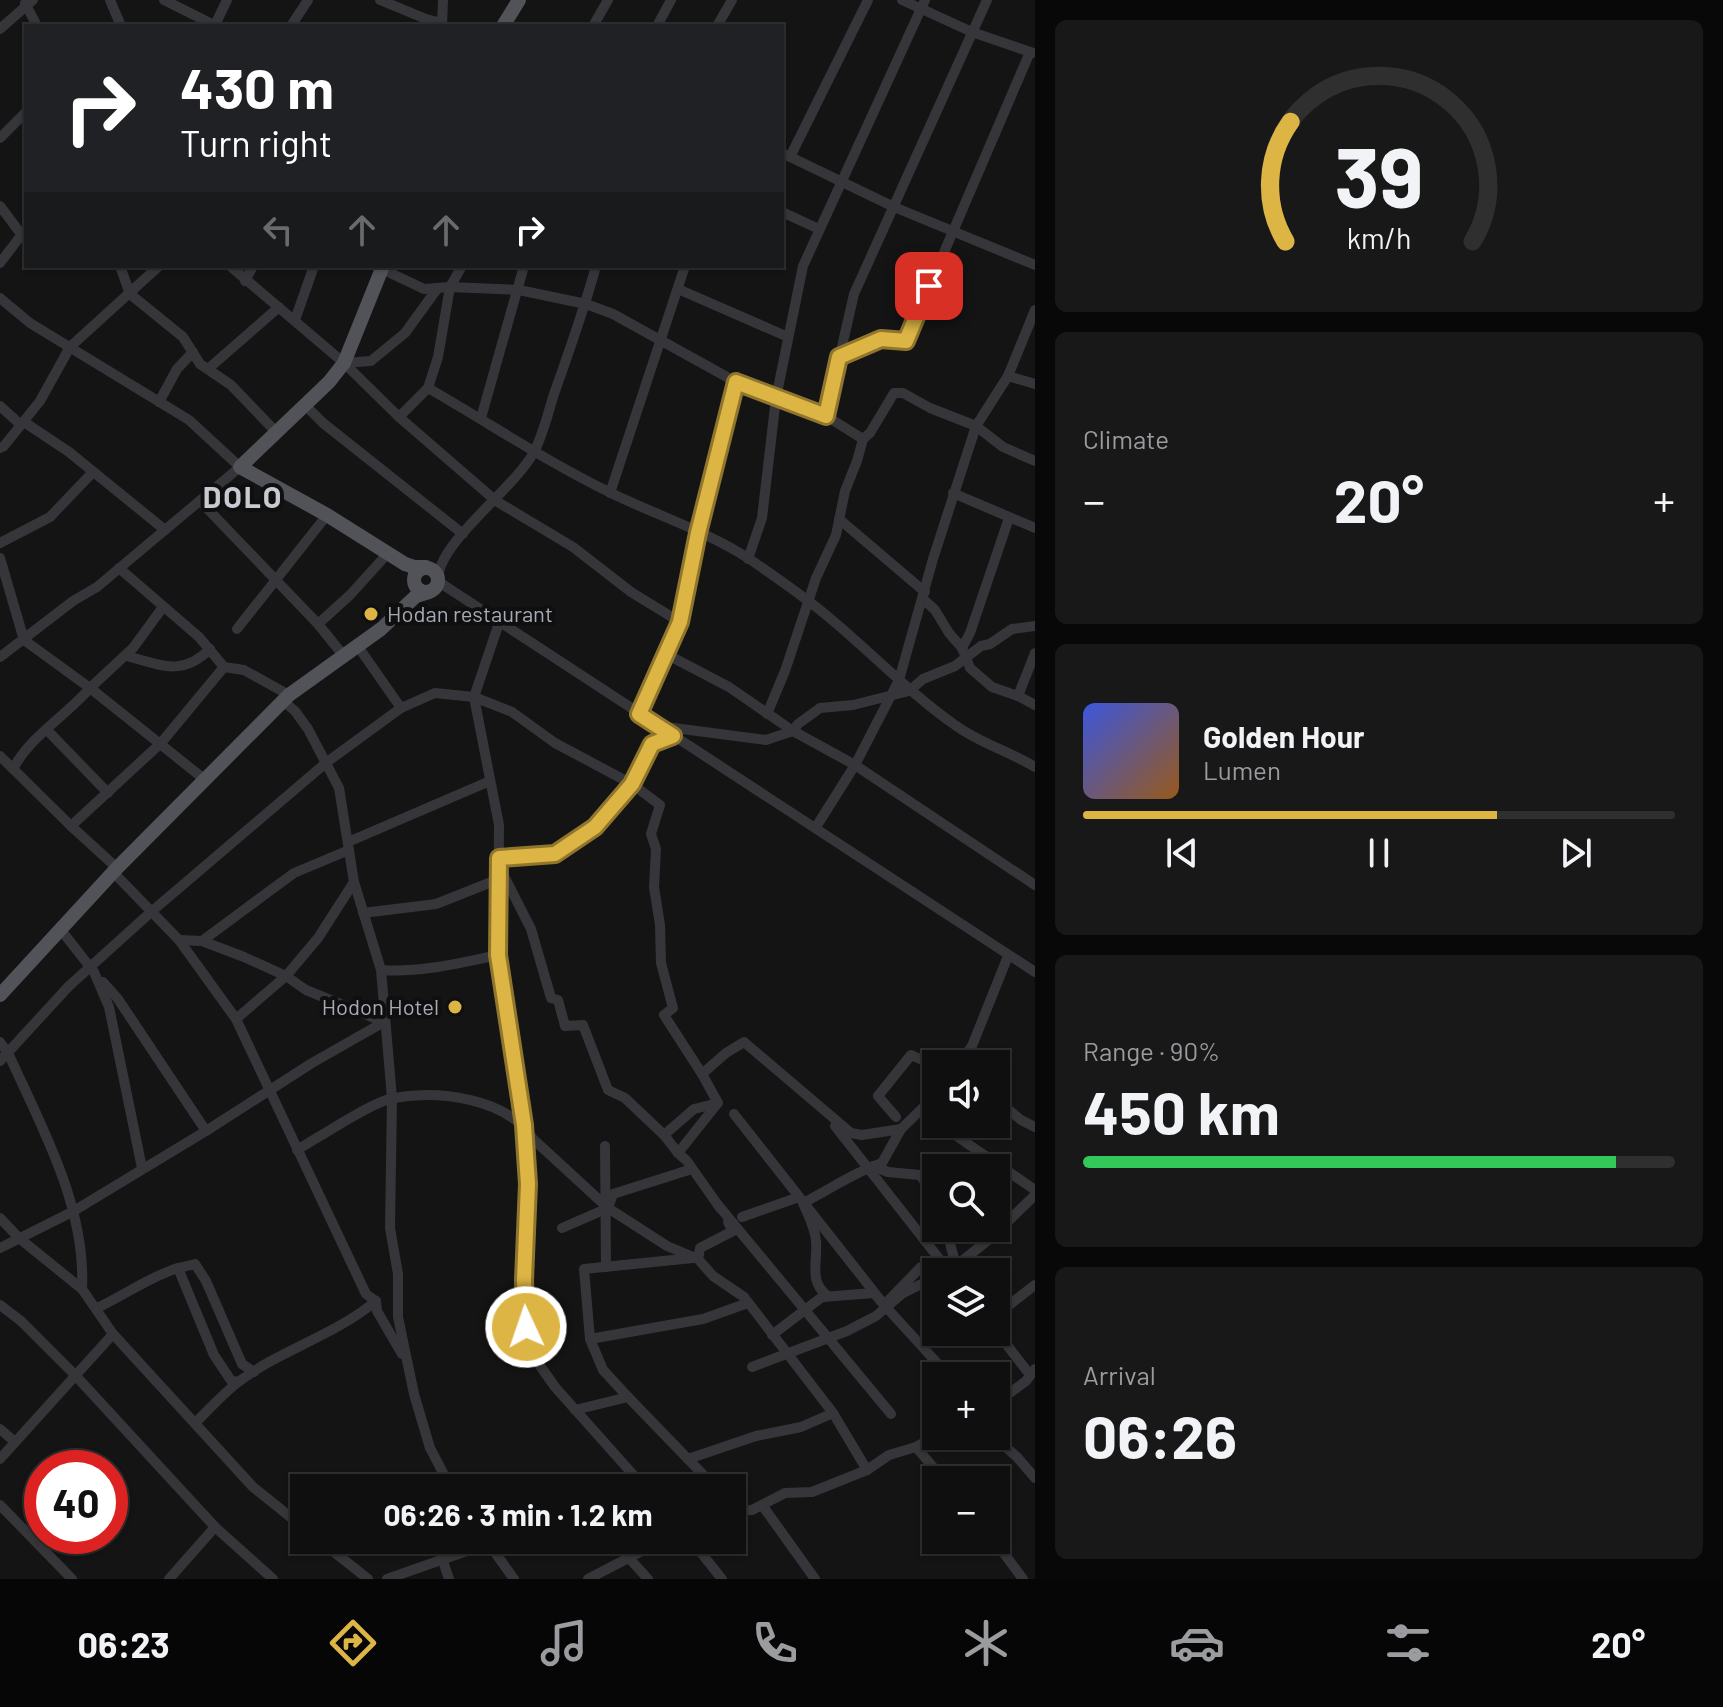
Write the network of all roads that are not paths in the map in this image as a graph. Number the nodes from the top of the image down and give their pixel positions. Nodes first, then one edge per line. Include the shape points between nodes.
1 (110, 0) edge
2 (164, 0) edge
3 (227, 0) edge
4 (380, 0) edge
5 (443, 0) edge
6 (519, 0) edge
7 (608, 0) edge
8 (671, 0) edge
9 (732, 0) edge
10 (868, 0) edge
11 (902, 0) edge
12 (987, 0) edge
13 (28, 2) edge
14 (303, 2) edge
15 (923, 5) edge
16 (36, 24) edge
17 (120, 24) edge
18 (212, 24) edge
19 (217, 24) edge
20 (292, 24) edge
21 (442, 24) edge
22 (504, 24) edge
23 (594, 24) edge
24 (658, 24) edge
25 (718, 24) edge
26 (0, 29) edge
27 (972, 32) junction
28 (1032, 53) edge
29 (24, 114) edge
30 (0, 138) edge
31 (786, 155) edge
32 (842, 183) junction
33 (0, 206) edge
34 (894, 207) junction
35 (784, 213) edge
36 (819, 229) junction
37 (24, 231) edge
38 (953, 231) junction
39 (0, 263) edge
40 (1035, 265) edge
41 (121, 268) edge
42 (157, 268) edge
43 (232, 268) edge
44 (252, 268) edge
45 (313, 268) edge
46 (382, 268) edge
47 (461, 268) edge
48 (524, 268) edge
49 (595, 268) edge
50 (684, 268) edge
51 (245, 281) junction
52 (450, 287) junction
53 (437, 289) junction
54 (678, 289) junction
55 (519, 290) junction
56 (130, 294) junction
57 (0, 298) edge
58 (586, 304) junction
59 (279, 307) junction
60 (1035, 310) edge
61 (295, 320) junction
62 (788, 337) junction
63 (660, 339) junction
64 (70, 347) junction
65 (193, 352) junction
66 (839, 357) junction
67 (344, 363) junction
68 (208, 369) junction
69 (1008, 376) junction
70 (736, 382) junction
71 (1035, 384) edge
72 (428, 388) junction
73 (776, 398) junction
74 (159, 402) junction
75 (304, 404) junction
76 (0, 406) edge
77 (826, 416) junction
78 (399, 417) junction
79 (481, 418) junction
80 (22, 424) junction
81 (976, 426) junction
82 (276, 432) junction
83 (863, 439) junction
84 (0, 448) edge
85 (534, 453) junction
86 (1035, 461) edge
87 (240, 467) junction
88 (93, 472) junction
89 (610, 493) junction
90 (953, 493) junction
91 (200, 501) junction
92 (496, 501) junction
93 (327, 515) junction
94 (1009, 518) junction
95 (839, 519) junction
96 (1035, 528) edge
97 (165, 530) junction
98 (698, 533) junction
99 (463, 534) junction
100 (0, 543) edge
101 (389, 552) junction
102 (0, 558) edge
103 (748, 559) junction
104 (405, 564) junction
105 (426, 567) junction
106 (119, 568) junction
107 (440, 570) junction
108 (275, 579) junction
109 (414, 580) junction
110 (451, 591) junction
111 (429, 592) junction
112 (924, 595) junction
113 (810, 603) junction
114 (404, 606) junction
115 (163, 607) junction
116 (680, 622) junction
117 (499, 623) junction
118 (318, 624) junction
119 (1035, 626) edge
120 (237, 629) dead end
121 (24, 640) junction
122 (357, 645) junction
123 (210, 649) junction
124 (964, 653) junction
125 (1035, 653) edge
126 (666, 654) junction
127 (343, 655) junction
128 (127, 656) junction
129 (0, 657) edge
130 (224, 667) junction
131 (899, 680) junction
132 (90, 688) junction
133 (909, 691) junction
134 (1018, 696) junction
135 (474, 697) junction
136 (891, 697) junction
137 (286, 698) junction
138 (1035, 705) edge
139 (401, 708) junction
140 (639, 714) junction
141 (767, 714) junction
142 (657, 726) junction
143 (47, 730) junction
144 (793, 731) junction
145 (673, 736) junction
146 (161, 743) junction
147 (0, 756) edge
148 (327, 762) junction
149 (855, 765) junction
150 (1035, 767) edge
151 (13, 769) junction
152 (204, 779) junction
153 (490, 781) junction
154 (632, 784) junction
155 (108, 793) junction
156 (71, 826) junction
157 (816, 827) junction
158 (349, 846) junction
159 (499, 862) junction
160 (116, 870) junction
161 (499, 879) junction
162 (354, 882) junction
163 (1035, 885) edge
164 (151, 912) junction
165 (363, 913) junction
166 (61, 930) junction
167 (179, 940) junction
168 (202, 941) junction
169 (498, 955) junction
170 (1008, 956) junction
171 (92, 970) junction
172 (381, 970) junction
173 (1035, 972) edge
174 (286, 976) junction
175 (0, 995) edge
176 (236, 1019) junction
177 (384, 1022) junction
178 (0, 1042) edge
179 (969, 1050) edge
180 (4, 1058) edge
181 (922, 1060) edge
182 (702, 1074) junction
183 (269, 1092) junction
184 (392, 1098) junction
185 (718, 1103) junction
186 (821, 1108) junction
187 (922, 1109) edge
188 (1010, 1111) edge
189 (734, 1114) dead end
190 (896, 1117) dead end
191 (524, 1125) junction
192 (1035, 1127) edge
193 (901, 1129) junction
194 (206, 1131) junction
195 (664, 1135) junction
196 (959, 1138) edge
197 (605, 1146) dead end
198 (297, 1150) junction
199 (678, 1153) junction
200 (873, 1166) junction
201 (142, 1168) junction
202 (692, 1169) junction
203 (922, 1178) edge
204 (1035, 1192) edge
205 (799, 1197) junction
206 (718, 1205) junction
207 (608, 1208) junction
208 (72, 1212) junction
209 (742, 1217) dead end
210 (0, 1218) edge
211 (562, 1228) dead end
212 (19, 1238) junction
213 (0, 1248) edge
214 (696, 1258) junction
215 (940, 1258) edge
216 (965, 1258) edge
217 (606, 1267) junction
218 (922, 1267) edge
219 (178, 1268) junction
220 (922, 1284) edge
221 (1035, 1285) edge
222 (82, 1289) junction
223 (822, 1297) junction
224 (376, 1301) junction
225 (748, 1303) junction
226 (1010, 1304) edge
227 (884, 1305) junction
228 (97, 1308) junction
229 (1, 1311) edge
230 (113, 1334) junction
231 (772, 1335) junction
232 (590, 1339) junction
233 (1009, 1346) edge
234 (407, 1362) junction
235 (936, 1362) edge
236 (752, 1367) dead end
237 (1031, 1370) edge
238 (254, 1372) junction
239 (75, 1375) junction
240 (239, 1381) junction
241 (1010, 1393) edge
242 (628, 1397) junction
243 (575, 1410) junction
244 (833, 1413) junction
245 (891, 1414) dead end
246 (195, 1423) junction
247 (0, 1429) edge
248 (15, 1442) junction
249 (922, 1444) edge
250 (916, 1447) junction
251 (1009, 1450) edge
252 (0, 1459) edge
253 (688, 1459) junction
254 (932, 1466) edge
255 (867, 1470) junction
256 (444, 1474) edge
257 (632, 1474) edge
258 (702, 1474) edge
259 (1035, 1478) edge
260 (0, 1505) edge
261 (762, 1505) junction
262 (746, 1509) edge
263 (290, 1517) edge
264 (215, 1527) junction
265 (337, 1554) edge
266 (454, 1554) edge
267 (499, 1554) edge
268 (637, 1554) edge
269 (702, 1554) edge
270 (1004, 1554) edge
271 (442, 1558) junction
272 (629, 1558) junction
273 (72, 1579) edge
274 (169, 1579) edge
275 (273, 1579) edge
276 (368, 1579) edge
277 (387, 1579) edge
278 (449, 1579) edge
279 (514, 1579) edge
280 (588, 1579) edge
281 (648, 1579) edge
282 (722, 1579) edge
283 (815, 1579) edge
284 (1023, 1579) edge

1 - 17 street
2 - 18 street
3 - 19 street
4 - 21 street
5 - 21 street
6 - 22 main road
7 - 23 street
8 - 24 street
9 - 25 street
10 - 31 street
11 - 15 street
12 - 27 street
13 - 16 street
13 - 26 street
14 - 20 street
15 - 27 street
15 - 32 street
27 - 28 street
27 - 34 street
28 - 38 street
29 - 30 street
31 - 32 street
32 - 34 street
32 - 36 street
33 - 37 street
34 - 38 street
34 - 66 street via 854,294
35 - 36 street
36 - 62 street via 803,266
37 - 39 street
38 - 40 street
38 - 66 street via 906,341 881,339
41 - 56 street
42 - 56 street
43 - 51 street
44 - 51 street
45 - 61 street
46 - 53 street via 424,289
46 - 67 main road
47 - 52 street
48 - 55 street
49 - 58 street
50 - 54 street
51 - 59 street
52 - 53 street
52 - 55 street
52 - 72 street
53 - 67 street via 405,333 371,361
54 - 62 street
54 - 63 street
55 - 58 street
55 - 79 street
56 - 64 street
56 - 65 street via 183,337
57 - 64 street
58 - 63 street
58 - 85 street
59 - 61 street
59 - 68 street
60 - 69 street
61 - 67 street
62 - 73 street
63 - 70 street
63 - 89 street
64 - 74 street
64 - 80 street
65 - 68 street
65 - 74 street
66 - 77 street
67 - 75 main road
67 - 78 street
68 - 82 street
69 - 71 street
69 - 81 street
70 - 73 street
70 - 98 street
72 - 78 street
72 - 79 street
73 - 77 street
73 - 103 street via 762,518
74 - 87 street via 189,420
75 - 82 main road
75 - 99 street
76 - 80 street
77 - 83 street
78 - 92 street
79 - 85 street
80 - 84 street
80 - 88 street
81 - 83 street via 894,393
81 - 86 street via 1003,447
81 - 90 street
82 - 87 main road
83 - 95 street
85 - 89 street
85 - 92 street
87 - 91 street
87 - 93 main road
88 - 97 street
88 - 100 street via 50,517
89 - 98 street
90 - 94 street
90 - 112 street
91 - 97 street
91 - 108 street
92 - 99 street
92 - 116 street
93 - 101 main road
93 - 108 street
94 - 96 street
94 - 124 street
95 - 112 street
95 - 113 street
97 - 106 street
98 - 103 street
98 - 116 street
99 - 107 street
101 - 104 main road
101 - 118 street
102 - 121 street
103 - 113 street
104 - 105 main road
104 - 109 main road
105 - 107 main road
105 - 109 main road
106 - 115 street
106 - 121 street
107 - 110 street
107 - 111 main road via 437,585
108 - 118 street
108 - 120 street
109 - 111 main road via 421,591
109 - 114 main road
110 - 111 street
110 - 117 street
111 - 114 main road
112 - 124 street
112 - 131 street
113 - 131 street
113 - 141 street
114 - 122 main road
115 - 123 street
115 - 128 street
116 - 126 street
117 - 135 street
117 - 140 street
118 - 127 street
119 - 124 street via 1012,629
121 - 129 street
121 - 132 street
122 - 127 main road
122 - 139 street
123 - 128 street via 194,663 172,668
123 - 130 street
124 - 133 street via 955,666
124 - 134 street via 970,668 992,687
125 - 134 street
126 - 140 street
126 - 141 street
127 - 137 main road
128 - 132 street
130 - 137 street via 244,670
130 - 146 street
131 - 133 street
131 - 136 street
132 - 143 street
132 - 146 street
133 - 136 street
133 - 150 street via 968,735
134 - 138 street
135 - 139 street via 435,693
135 - 153 street
135 - 154 street via 512,712 555,743
136 - 144 street via 820,708
136 - 149 street
137 - 148 street
137 - 152 main road
139 - 148 street
140 - 142 street
141 - 144 street
142 - 144 street via 766,740
142 - 145 street
143 - 151 street
143 - 155 street
144 - 149 street
145 - 154 street via 652,744
145 - 157 street
146 - 152 street
146 - 155 street
147 - 151 street
148 - 158 street via 339,788
148 - 164 street
149 - 157 street
149 - 163 street
151 - 156 street
152 - 160 main road
153 - 158 street
153 - 159 street via 499,825
154 - 159 street via 595,827 555,854
154 - 182 street via 660,805 651,834 661,963 673,1008 664,1015
155 - 156 street
156 - 160 street
157 - 170 street
158 - 162 street
158 - 168 street via 294,873
159 - 161 street
159 - 195 street via 531,929 565,1026 583,1025 608,1090 625,1098
160 - 164 street
160 - 166 main road
161 - 165 street via 436,904
161 - 169 street
162 - 165 street
162 - 174 street
164 - 167 street
164 - 171 street
165 - 172 street
166 - 171 street
166 - 175 main road
167 - 168 street
167 - 176 street
168 - 174 street
169 - 172 street via 436,967
169 - 191 street
170 - 173 street
170 - 179 street
171 - 180 street via 42,1013
171 - 194 street via 118,999
171 - 201 street via 109,1007
172 - 177 street
174 - 176 street
174 - 177 street via 306,990
176 - 183 street
177 - 183 street
177 - 184 street
178 - 180 street
180 - 208 street via 51,1146
181 - 190 street via 911,1055 878,1096
182 - 185 street
182 - 186 street via 744,1042
183 - 194 street
183 - 198 street
184 - 191 street via 456,1096 510,1114
184 - 198 street
184 - 234 street via 390,1228
185 - 195 street via 694,1109
185 - 199 street
186 - 193 street via 855,1135
186 - 215 street
187 - 193 street
188 - 192 street
189 - 205 street
191 - 207 street
191 - 243 street via 526,1327 536,1360
193 - 200 street via 882,1163
194 - 201 street
195 - 199 street
196 - 204 street
197 - 207 street
198 - 224 street via 366,1294
199 - 202 street
200 - 203 street
200 - 223 street via 803,1203 814,1228 815,1280 828,1296
201 - 208 street
202 - 206 street
202 - 207 street via 613,1194
204 - 216 street
205 - 209 street
205 - 227 street
206 - 214 street via 733,1231 700,1248
206 - 245 street
207 - 211 street
207 - 214 street
207 - 217 street
208 - 212 street
208 - 222 street via 83,1263
210 - 212 street
212 - 213 street
212 - 222 street
214 - 217 street
214 - 225 street
217 - 232 street via 584,1269
218 - 227 street
219 - 228 street
219 - 238 street via 195,1264 242,1364
219 - 240 street via 214,1355 232,1382
220 - 236 street via 847,1331
221 - 226 street
222 - 228 street
223 - 227 street via 874,1293
223 - 231 street
224 - 234 street
224 - 238 street via 354,1320
225 - 231 street
225 - 232 street via 703,1319
227 - 235 street
228 - 230 street
229 - 239 street via 21,1321
230 - 239 street
230 - 246 street
231 - 244 street
232 - 242 street via 603,1370
233 - 237 street
234 - 256 street via 430,1448
237 - 241 street
238 - 240 street
239 - 248 street
239 - 264 street
240 - 246 street
242 - 243 street
242 - 253 street
243 - 257 street
244 - 253 street
244 - 255 street
246 - 263 street via 253,1487
247 - 248 street
248 - 252 street
249 - 250 street
250 - 254 street
250 - 255 street via 889,1455
251 - 259 street
253 - 258 street
255 - 261 street via 812,1492 785,1493
260 - 273 street
261 - 262 street
261 - 283 street
264 - 274 street
264 - 275 street
265 - 276 street
266 - 271 street
267 - 279 street
268 - 272 street
269 - 282 street
270 - 284 street
271 - 277 street
271 - 278 street
272 - 280 street
272 - 281 street

